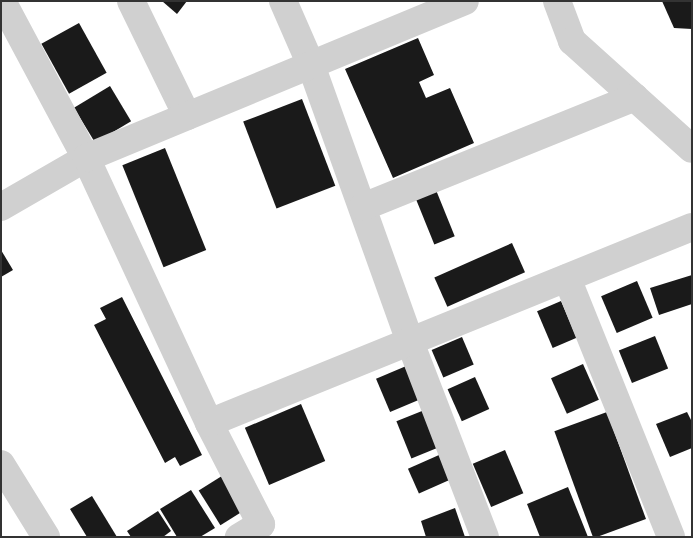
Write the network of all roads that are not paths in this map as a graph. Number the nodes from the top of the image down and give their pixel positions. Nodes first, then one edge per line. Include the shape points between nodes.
1 (2, 1) edge
2 (131, 1) edge
3 (283, 1) edge
4 (465, 1) edge
5 (557, 1) edge
6 (311, 65) junction
7 (635, 97) junction
8 (188, 116) junction
9 (692, 149) edge
10 (86, 158) junction
11 (1, 207) edge
12 (362, 207) junction
13 (692, 227) edge
14 (568, 278) junction
15 (410, 342) junction
16 (209, 423) junction
17 (1, 464) edge
18 (46, 537) edge
19 (239, 537) edge
20 (485, 537) edge
21 (671, 537) edge

1 - 10 street
2 - 8 street
3 - 6 street
4 - 6 street
5 - 7 street via 572,41
6 - 8 street
6 - 12 street
7 - 9 street
7 - 12 street
8 - 10 street
10 - 11 street
10 - 16 street
12 - 15 street
13 - 14 street
14 - 15 street
14 - 21 street
15 - 16 street
15 - 20 street
16 - 19 street via 261,524
17 - 18 street

